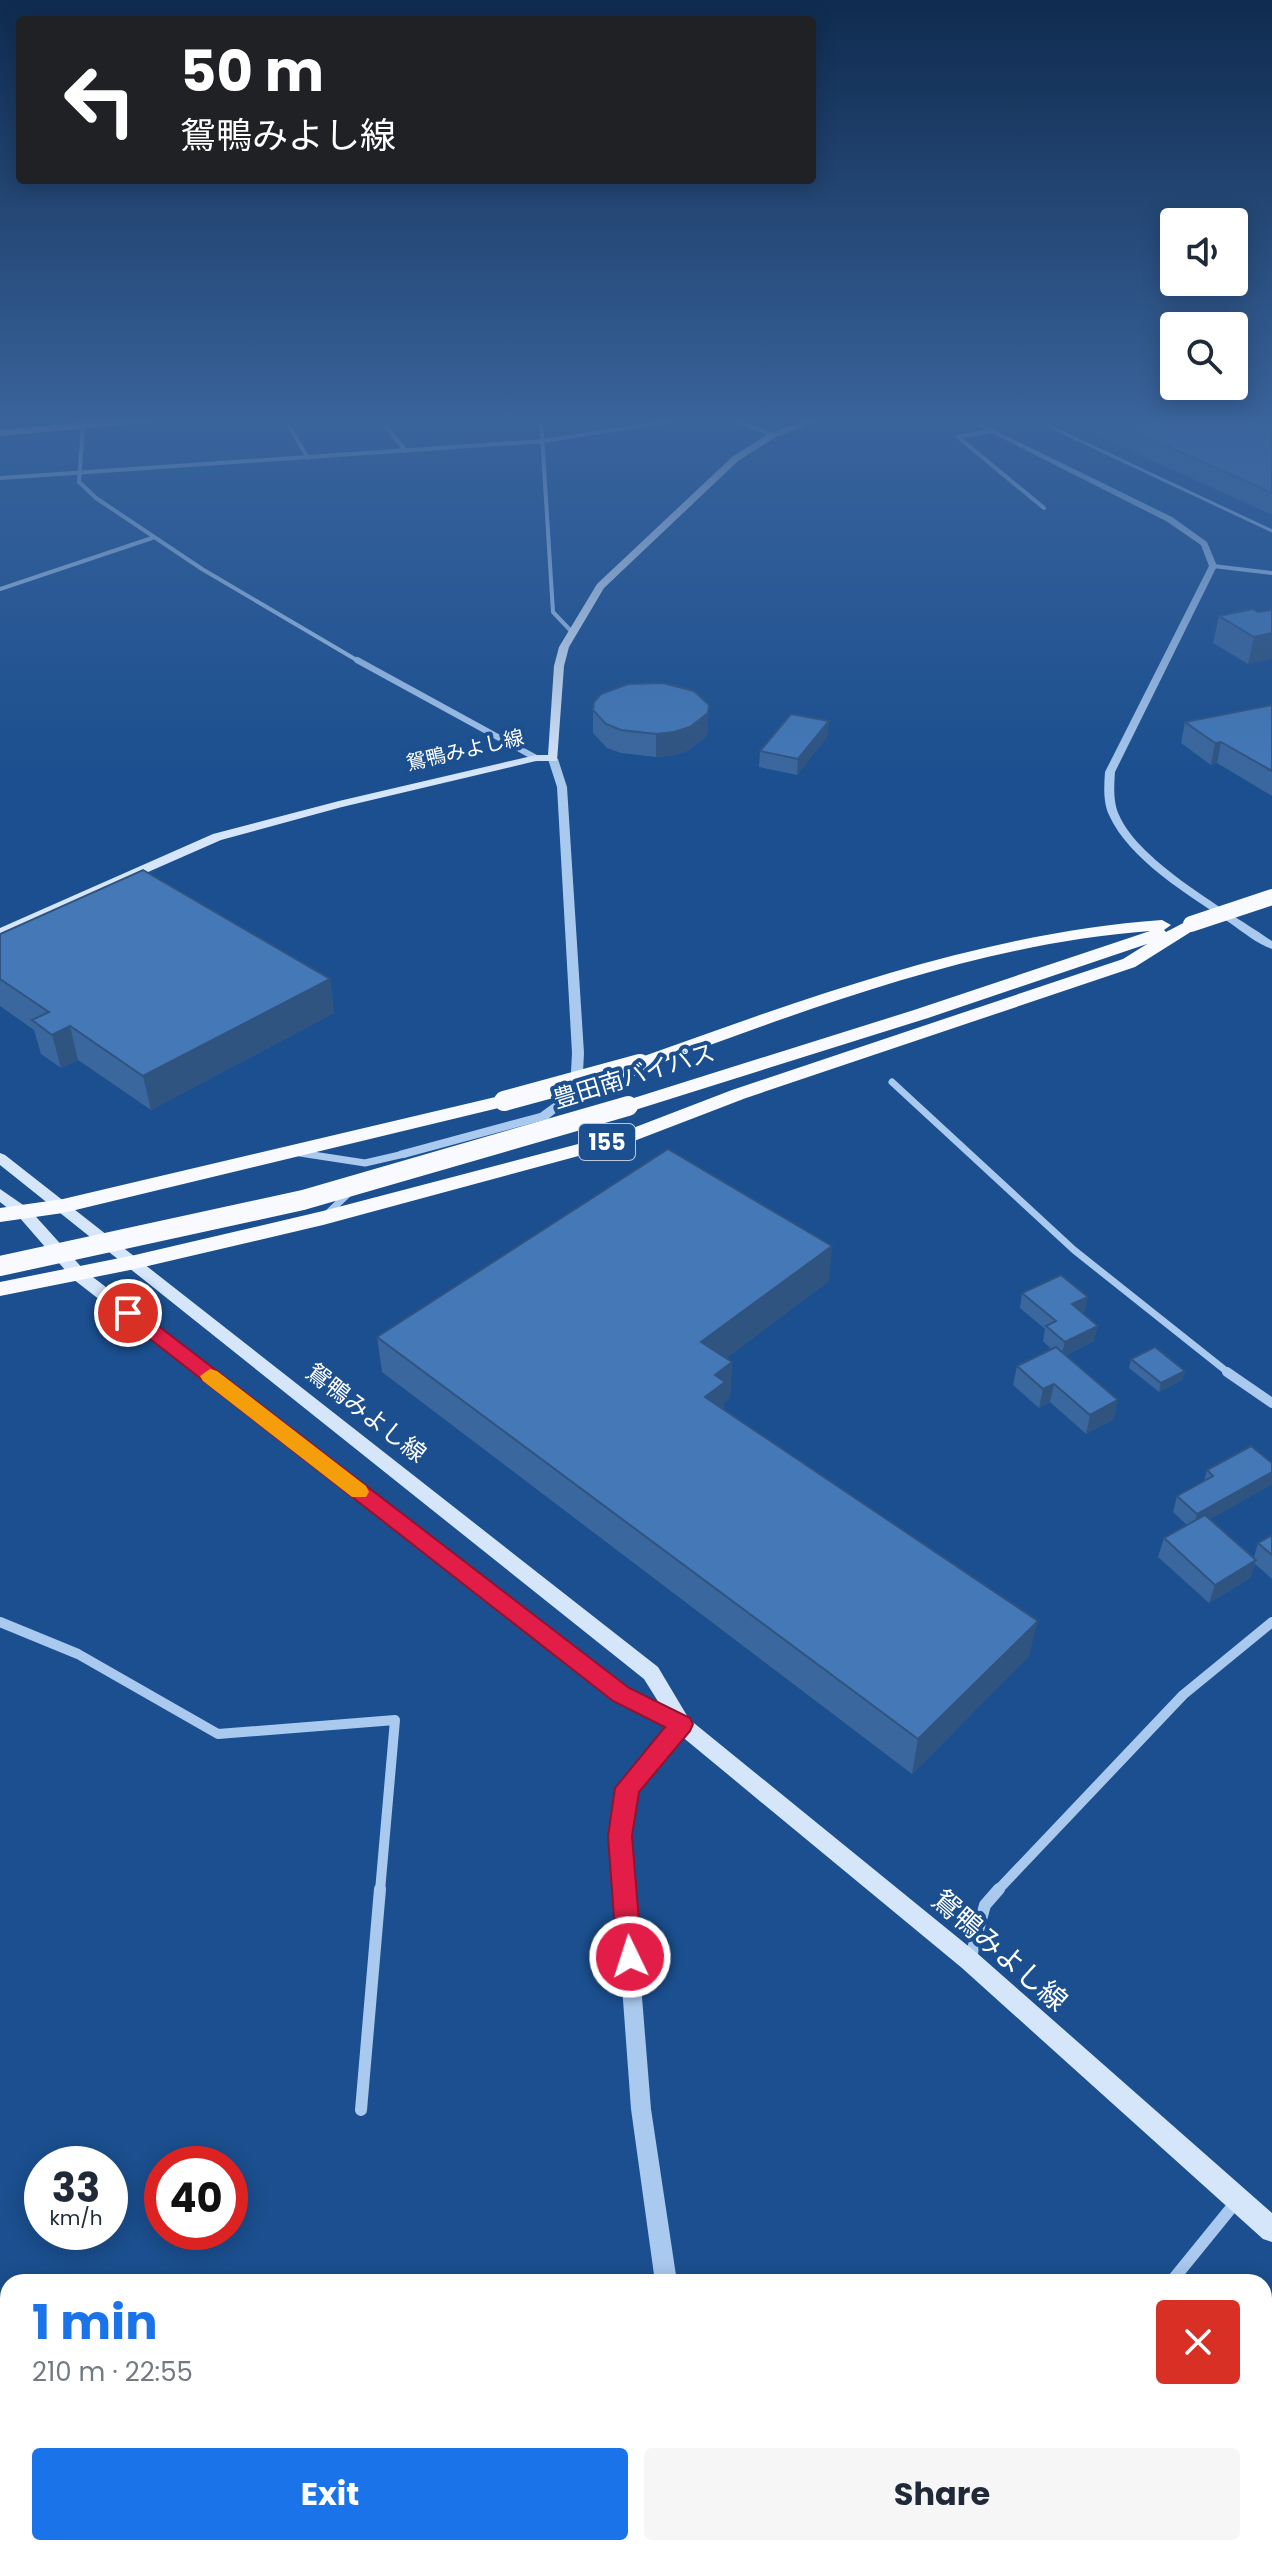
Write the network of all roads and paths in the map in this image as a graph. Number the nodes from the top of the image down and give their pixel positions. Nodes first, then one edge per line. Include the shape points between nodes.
1 (152, 538) joint
2 (549, 538) edge
3 (648, 538) edge
4 (1196, 538) edge
5 (1213, 566) junction
6 (1272, 573) edge
7 (0, 589) edge
8 (571, 631) junction
9 (536, 758) junction
10 (553, 759) junction
11 (1272, 897) edge
12 (1191, 924) junction
13 (0, 933) edge
14 (1272, 946) edge
15 (892, 1082) dead end
16 (288, 1153) junction
17 (404, 1154) junction
18 (0, 1158) edge
19 (0, 1194) edge
20 (63, 1206) junction
21 (24, 1213) junction
22 (0, 1215) edge
23 (323, 1218) junction
24 (135, 1262) junction
25 (0, 1266) edge
26 (79, 1275) junction
27 (0, 1289) edge
28 (1272, 1403) edge
29 (0, 1622) edge
30 (1272, 1622) edge
31 (681, 1724) junction
32 (970, 1961) junction
33 (361, 2110) dead end
34 (1238, 2200) junction
35 (1272, 2230) edge
36 (665, 2274) edge
37 (1178, 2274) edge

1 - 7 street
1 - 9 street via 290,625
2 - 8 street via 553,612
3 - 8 main road, 鴛鴨みよし線 via 600,586
4 - 5 street
5 - 6 street
5 - 14 street via 1110,772 1109,796 1115,818 1146,856
8 - 10 main road, 鴛鴨みよし線 via 559,666
9 - 10 main road, 鴛鴨みよし線
9 - 13 main road, 鴛鴨みよし線 via 217,837
10 - 17 street via 562,787 576,1092 544,1116
11 - 12 highway, 豊田南バイパス / 155, bridge
12 - 16 highway, 155, bridge via 1093,930 942,964 787,1011 640,1064
12 - 23 highway, 155 via 1129,963 627,1137
12 - 25 highway, 豊田南バイパス / 155, bridge via 628,1106 303,1200
15 - 28 street via 1074,1250
16 - 17 street via 365,1163
16 - 20 highway, 155
17 - 23 street
18 - 20 main road, 鴛鴨みよし線
19 - 21 main road, 鴛鴨みよし線
20 - 21 highway, 155
20 - 24 main road, 鴛鴨みよし線
21 - 22 highway, 155
21 - 26 main road, 鴛鴨みよし線
23 - 24 highway, 155
24 - 26 highway, 155
24 - 31 main road, 鴛鴨みよし線 via 651,1673
26 - 27 highway, 155
26 - 31 main road, 鴛鴨みよし線 via 621,1694
29 - 33 street via 78,1654 218,1734 395,1720
30 - 32 street via 1183,1695 1021,1864 985,1905
31 - 32 main road, 鴛鴨みよし線
31 - 36 street via 627,1788 620,1836 641,2109
32 - 34 main road, 鴛鴨みよし線
34 - 35 main road, 鴛鴨みよし線
34 - 37 street

